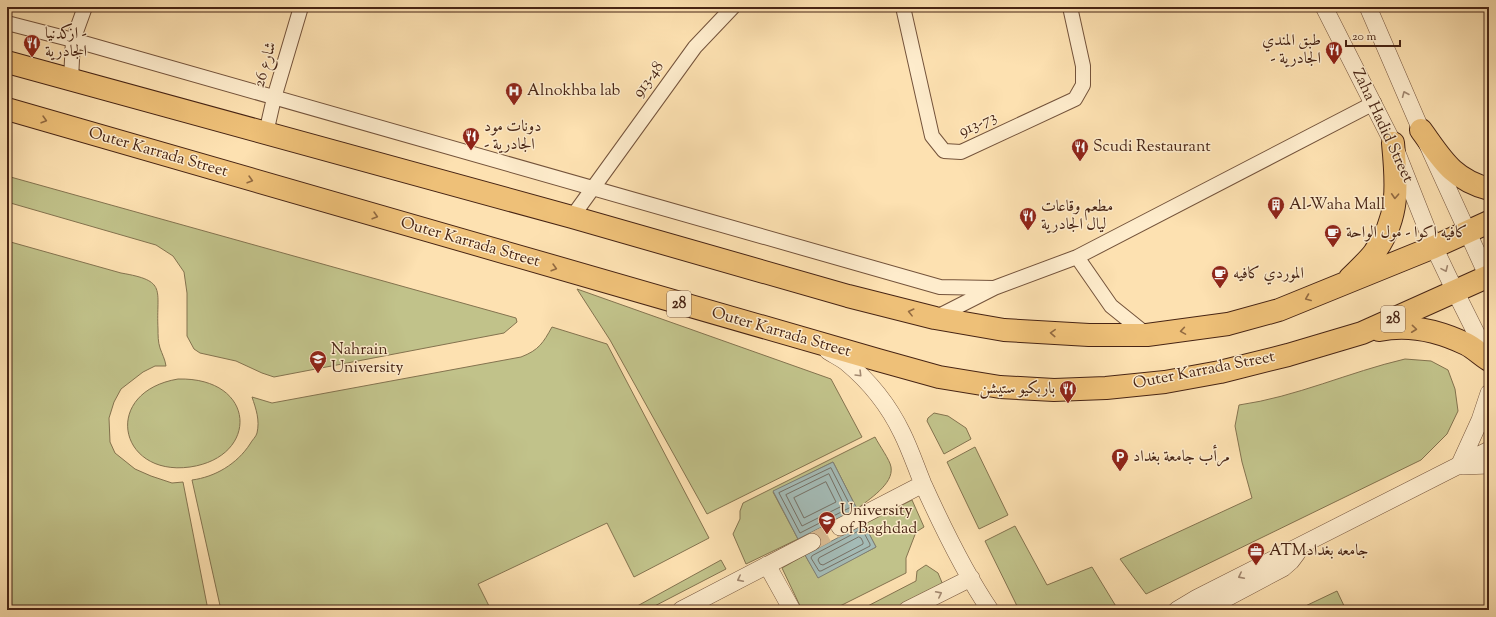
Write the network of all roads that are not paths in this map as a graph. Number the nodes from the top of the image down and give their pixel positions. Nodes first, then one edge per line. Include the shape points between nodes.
1 (85, 7) edge
2 (301, 7) edge
3 (733, 7) edge
4 (903, 7) edge
5 (1070, 7) edge
6 (1324, 7) edge
7 (1368, 7) edge
8 (7, 23) edge
9 (73, 40) junction
10 (7, 62) edge
11 (71, 79) junction
12 (274, 98) junction
13 (1374, 103) junction
14 (7, 109) edge
15 (1421, 130) junction
16 (266, 133) junction
17 (1393, 143) junction
18 (592, 188) junction
19 (1489, 189) edge
20 (1458, 210) junction
21 (572, 217) junction
22 (1489, 222) edge
23 (1425, 223) junction
24 (1467, 232) junction
25 (1434, 246) junction
26 (1077, 257) junction
27 (1489, 277) edge
28 (1344, 284) junction
29 (994, 288) junction
30 (1455, 291) junction
31 (935, 318) junction
32 (1362, 333) junction
33 (789, 335) junction
34 (1147, 335) junction
35 (1489, 360) edge
36 (1489, 393) edge
37 (1489, 450) edge
38 (1489, 465) edge
39 (1459, 466) junction
40 (923, 484) junction
41 (840, 527) tunnel mouth
42 (812, 542) tunnel mouth
43 (1301, 546) junction
44 (767, 565) junction
45 (971, 578) junction
46 (681, 610) edge
47 (792, 610) edge
48 (907, 610) edge
49 (990, 610) edge
50 (1178, 610) edge
51 (1204, 610) edge

1 - 9 street
2 - 12 street, شارع 26
3 - 18 street, 913-48 via 695,47
4 - 5 street, 913-73 via 932,136 944,151 962,152 1075,99 1083,85 1083,66
6 - 13 street, Zaha Hadid Street
15 -> 7 street, Zaha Hadid Street
8 - 9 street
9 - 11 street
9 - 12 street
10 - 11 main road
11 - 16 main road
12 - 16 street, شارع 26
12 - 18 street
13 - 17 street, Zaha Hadid Street
13 - 26 street
14 -> 33 main road, Outer Karrada Street / 28
15 - 19 main road via 1447,165 1459,176
15 - 20 street, Zaha Hadid Street
16 - 21 main road
17 - 23 street, Zaha Hadid Street
17 -> 28 main road via 1395,206 1386,234 1374,253
18 - 21 street, 913-48
18 - 29 street via 940,287
20 - 23 street via 1456,225 1444,233 1436,233
20 - 24 street, Zaha Hadid Street
31 -> 21 main road via 848,296
22 - 24 main road
23 - 25 street, Zaha Hadid Street
24 - 25 main road
24 - 27 street, Zaha Hadid Street
25 - 28 main road
25 -> 30 street, Zaha Hadid Street
26 - 29 street
26 - 34 street via 1111,306
27 - 30 main road, Outer Karrada Street / 28
28 -> 34 main road via 1279,310 1235,322
29 - 31 street
30 - 32 main road, Outer Karrada Street / 28
30 - 35 street, Zaha Hadid Street
34 -> 31 main road via 1089,335 1004,330
32 - 33 main road, Outer Karrada Street / 28 via 1220,372 1165,382 1054,390 1000,387 939,377
32 -> 35 main road via 1388,328 1415,328 1442,334 1467,345
33 -> 40 street via 846,361 874,390 890,410 903,434
36 - 39 street
37 - 39 street
38 - 39 street
39 - 43 street
40 - 41 street
40 - 45 street
42 - 44 street
43 -> 50 street via 1196,598
43 - 51 street via 1283,568
44 -> 46 street
44 - 47 street
48 -> 45 street
45 - 49 street

